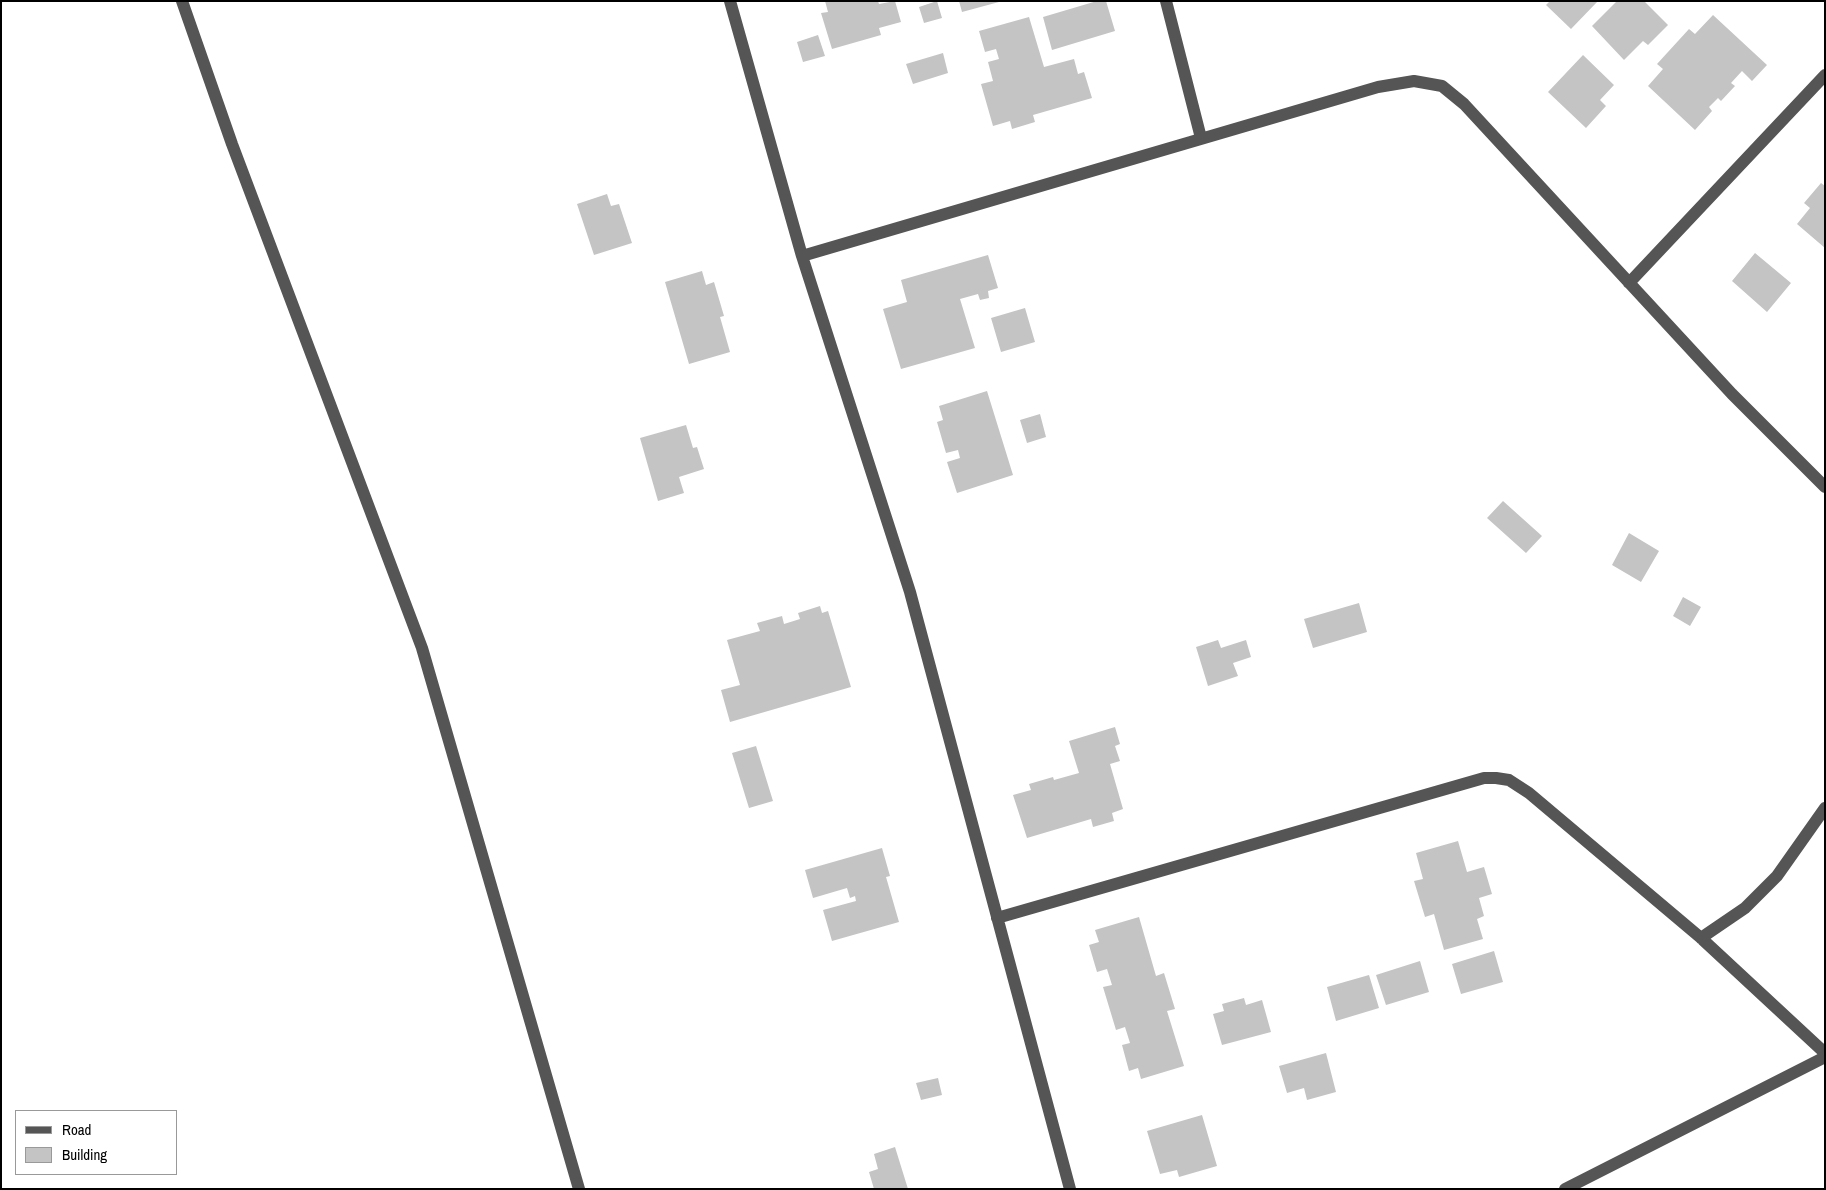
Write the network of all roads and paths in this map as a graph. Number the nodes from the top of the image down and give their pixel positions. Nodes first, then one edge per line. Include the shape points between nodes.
1 (182, 1) edge
2 (730, 1) edge
3 (1166, 1) edge
4 (1825, 76) edge
5 (1201, 138) junction
6 (802, 256) junction
7 (1629, 284) junction
8 (1825, 487) edge
9 (1825, 808) edge
10 (998, 918) junction
11 (1701, 938) junction
12 (1825, 1053) edge
13 (1825, 1057) edge
14 (579, 1189) edge
15 (1070, 1189) edge
16 (1566, 1189) edge

1 - 14 street via 422,648
2 - 6 street
3 - 5 street
4 - 7 street
5 - 6 street
5 - 7 street via 1378,87 1414,81 1442,86 1464,104
6 - 10 street via 910,592
7 - 8 street
9 - 11 street via 1777,876 1745,908
10 - 11 street via 1484,778 1496,778 1509,780 1529,793
10 - 15 street
11 - 12 street
13 - 16 street

